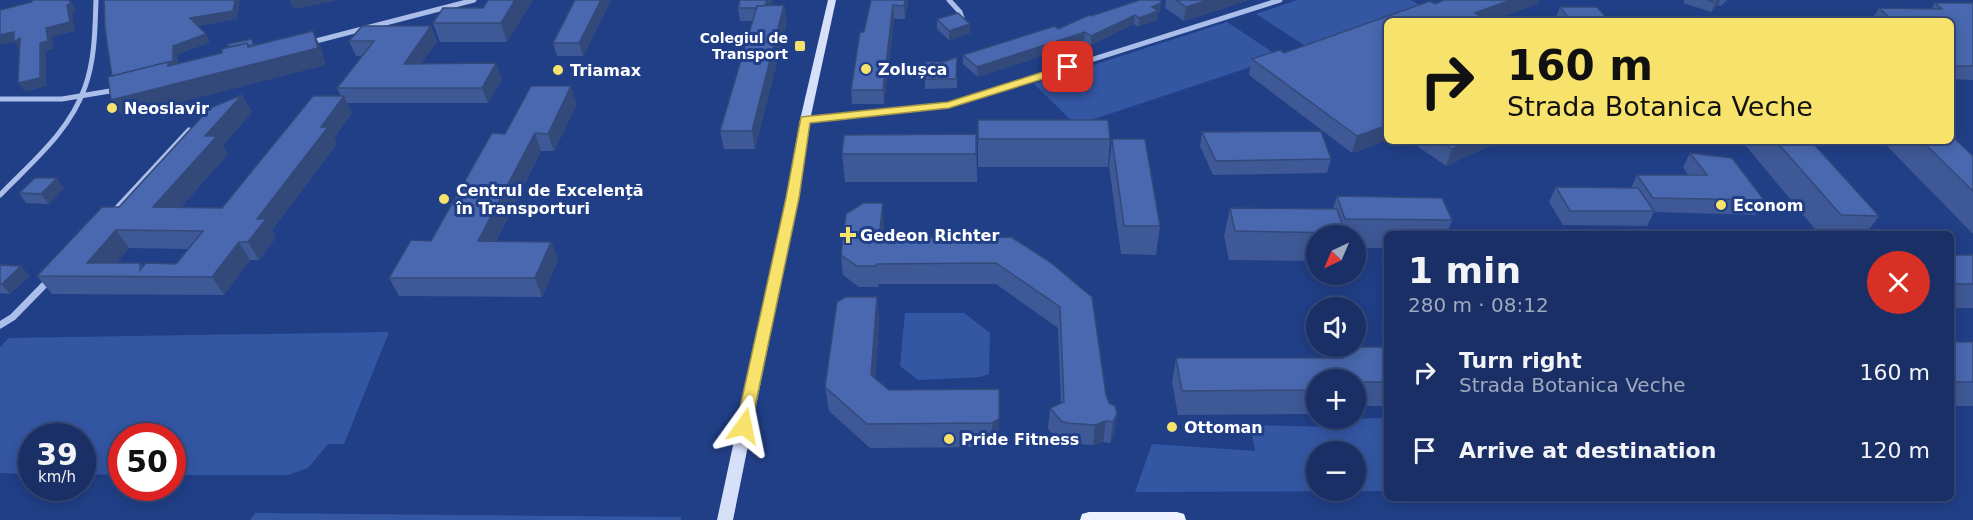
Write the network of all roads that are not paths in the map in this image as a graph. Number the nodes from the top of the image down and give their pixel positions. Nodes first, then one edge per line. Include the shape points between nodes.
1 (96, 0) edge
2 (474, 0) edge
3 (832, 0) edge
4 (949, 0) edge
5 (1280, 0) edge
6 (962, 18) edge
7 (306, 44) edge
8 (122, 89) edge
9 (81, 97) junction
10 (0, 99) edge
11 (805, 120) junction
12 (189, 130) edge
13 (0, 195) edge
14 (104, 222) edge
15 (56, 273) edge
16 (0, 325) edge
17 (725, 520) edge
18 (1089, 520) edge
19 (1177, 520) edge

1 - 9 street via 95,34
2 - 7 street
3 - 11 main road
4 - 6 street
5 - 11 street via 949,105
8 - 9 street
9 - 10 street
9 - 13 street via 63,127
11 - 17 main road
12 - 14 street
15 - 16 street
18 - 19 main road

